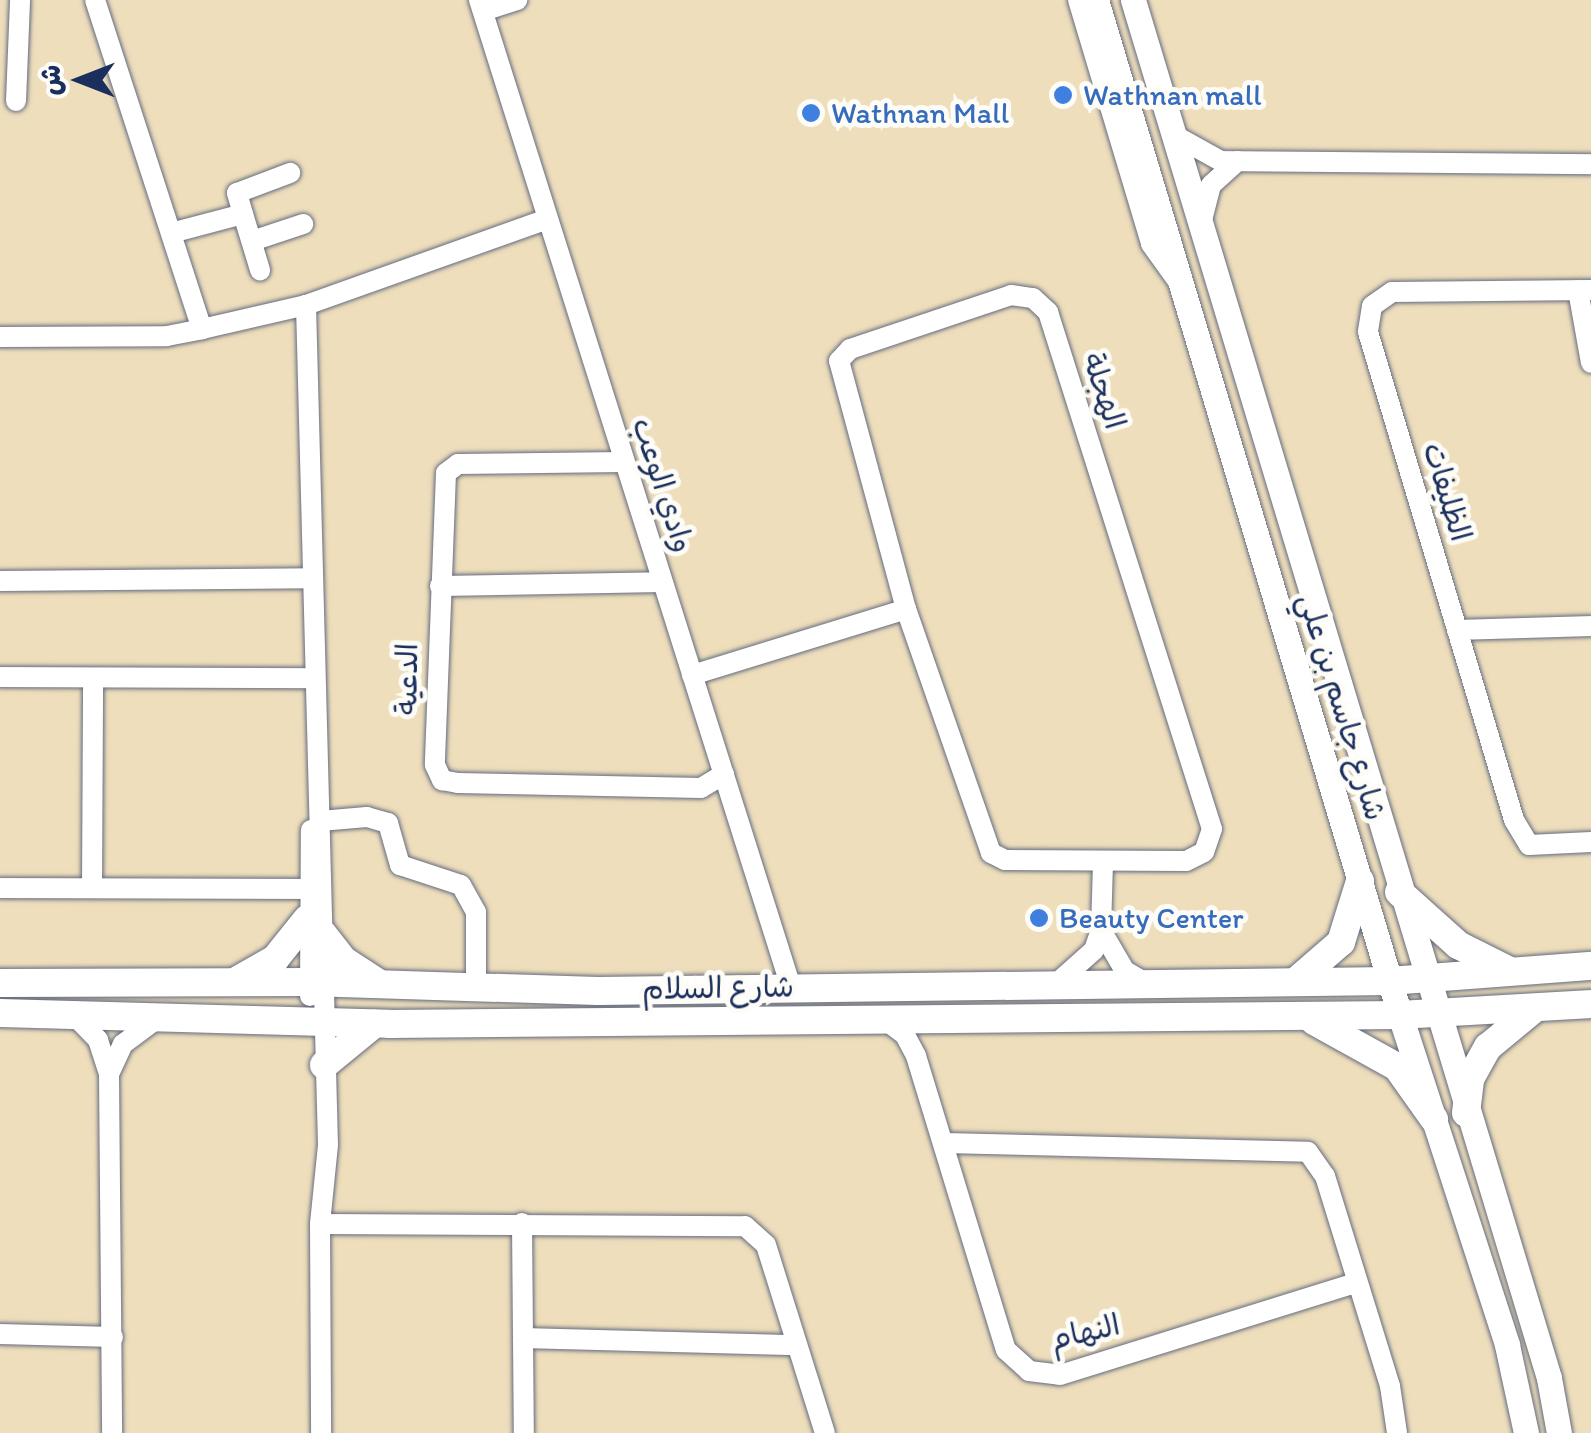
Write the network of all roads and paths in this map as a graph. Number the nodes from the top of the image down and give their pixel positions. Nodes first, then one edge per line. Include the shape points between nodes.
1 (20, 0) edge
2 (95, 0) edge
3 (517, 0) edge
4 (1078, 0) edge
5 (1096, 0) edge
6 (1133, 0) edge
7 (481, 6) edge
8 (16, 101) dead end
9 (1174, 135) junction
10 (1238, 161) junction
11 (1591, 164) edge
12 (290, 173) dead end
13 (243, 214) junction
14 (547, 219) junction
15 (303, 224) dead end
16 (1201, 226) junction
17 (171, 234) junction
18 (252, 242) junction
19 (260, 270) dead end
20 (1182, 286) junction
21 (1585, 290) edge
22 (306, 305) junction
23 (202, 329) junction
24 (0, 337) edge
25 (1591, 362) edge
26 (624, 462) junction
27 (313, 578) junction
28 (0, 581) edge
29 (662, 582) junction
30 (440, 586) junction
31 (906, 609) junction
32 (1591, 626) edge
33 (1457, 630) junction
34 (692, 675) junction
35 (0, 677) edge
36 (94, 678) junction
37 (314, 678) junction
38 (724, 774) junction
39 (318, 810) junction
40 (1591, 842) edge
41 (1103, 860) junction
42 (1360, 881) junction
43 (0, 888) edge
44 (92, 888) junction
45 (306, 889) junction
46 (1399, 892) junction
47 (315, 927) junction
48 (1101, 930) junction
49 (1591, 966) edge
50 (1512, 972) junction
51 (1426, 978) junction
52 (1390, 981) junction
53 (316, 982) junction
54 (1295, 982) junction
55 (0, 983) edge
56 (231, 983) junction
57 (1056, 984) junction
58 (1146, 984) junction
59 (386, 987) junction
60 (791, 987) junction
61 (476, 991) junction
62 (1591, 1004) edge
63 (1534, 1008) junction
64 (1436, 1013) junction
65 (1400, 1015) junction
66 (4, 1016) edge
67 (1298, 1016) junction
68 (76, 1017) junction
69 (161, 1017) junction
70 (883, 1019) junction
71 (940, 1019) junction
72 (317, 1021) junction
73 (374, 1024) junction
74 (324, 1065) junction
75 (920, 1066) junction
76 (108, 1074) junction
77 (1466, 1113) junction
78 (1434, 1119) junction
79 (945, 1143) junction
80 (321, 1213) junction
81 (522, 1223) junction
82 (1354, 1284) junction
83 (0, 1334) edge
84 (113, 1338) junction
85 (523, 1338) junction
86 (797, 1344) junction
87 (112, 1433) edge
88 (321, 1433) edge
89 (524, 1433) edge
90 (825, 1433) edge
91 (1397, 1433) edge
92 (1526, 1433) edge
93 (1559, 1433) edge

1 - 8 street
2 - 17 street
3 - 7 street
4 - 20 street via 1152,244
5 - 20 street, شارع جاسم بن علي
6 - 9 street, شارع جاسم بن علي
7 - 14 street, وادي الوعب
9 - 10 street via 1209,159
9 - 16 street, شارع جاسم بن علي
10 - 11 street
10 - 16 street via 1210,185
12 - 13 street via 236,193
13 - 17 street
13 - 18 street
14 - 22 street
14 - 26 street, وادي الوعب
15 - 18 street
16 - 46 street, شارع جاسم بن علي
17 - 23 street
18 - 19 street
20 - 42 street, شارع جاسم بن علي
21 - 25 street
21 - 33 street, الظليفات via 1392,292 1372,306 1368,332
22 - 23 street
22 - 27 street
23 - 24 street via 167,336
26 - 29 street, وادي الوعب
26 - 30 street, الدعية via 458,464 442,486
27 - 28 street
27 - 37 street
29 - 30 street
29 - 34 street, وادي الوعب
30 - 38 street, الدعية via 435,765 442,780 701,788
31 - 34 street
31 - 41 street, الهجلة via 991,854 1005,860
31 - 41 street, الهجلة via 839,360 850,349 1011,295 1033,298 1048,312 1212,829 1204,852 1186,861
32 - 33 street
33 - 40 street, الظليفات via 1514,820 1529,845
34 - 38 street, وادي الوعب
35 - 36 street
36 - 37 street
36 - 44 street
37 - 39 street
38 - 60 street, وادي الوعب
39 - 45 street
39 - 47 street
39 - 61 street via 388,824 400,865 460,885 476,912
41 - 48 street
42 - 52 street, شارع جاسم بن علي
42 - 54 main road via 1341,942
43 - 44 street
44 - 45 street
45 - 47 street
46 - 50 main road via 1458,945
46 - 51 street, شارع جاسم بن علي
47 - 53 street
47 - 56 main road
47 - 59 main road via 343,960
48 - 57 street via 1094,950
48 - 58 street via 1125,971
49 - 50 main road, شارع السلام
50 - 51 main road, شارع السلام
51 - 52 main road, شارع السلام
51 - 64 street, شارع جاسم بن علي
52 - 54 main road, شارع السلام
52 - 65 street, شارع جاسم بن علي
53 - 56 main road, شارع السلام
53 - 59 main road, شارع السلام
53 - 72 street
54 - 58 main road, شارع السلام
55 - 56 main road, شارع السلام
57 - 58 main road, شارع السلام
57 - 60 main road, شارع السلام
59 - 61 main road, شارع السلام
60 - 61 main road, شارع السلام
62 - 63 main road, شارع السلام
63 - 64 main road, شارع السلام
63 - 77 main road via 1488,1047 1470,1080
64 - 65 main road, شارع السلام
64 - 77 street, شارع جاسم بن علي
65 - 67 main road, شارع السلام
65 - 78 street, شارع جاسم بن علي
66 - 68 main road, شارع السلام
67 - 71 main road, شارع السلام
67 - 78 main road via 1371,1048 1397,1068
68 - 69 main road, شارع السلام
68 - 76 street via 98,1040
69 - 72 main road, شارع السلام
69 - 76 street via 123,1044
70 - 71 main road, شارع السلام
70 - 73 main road, شارع السلام
70 - 75 street, النهام via 905,1034
71 - 75 street via 925,1037
72 - 73 main road, شارع السلام
72 - 74 street
72 - 80 street
73 - 74 main road
74 - 80 street via 328,1165
75 - 79 street, النهام
76 - 84 street
77 - 93 street, شارع جاسم بن علي via 1549,1378
78 - 92 street, شارع جاسم بن علي via 1506,1345
79 - 82 street via 1308,1152 1324,1176
79 - 82 street, النهام via 1006,1350 1029,1370 1060,1375
80 - 81 street
80 - 88 street
81 - 85 street
81 - 86 street via 746,1226 766,1245
82 - 91 street via 1390,1386
83 - 84 street
84 - 87 street
85 - 86 street
85 - 89 street
86 - 90 street

